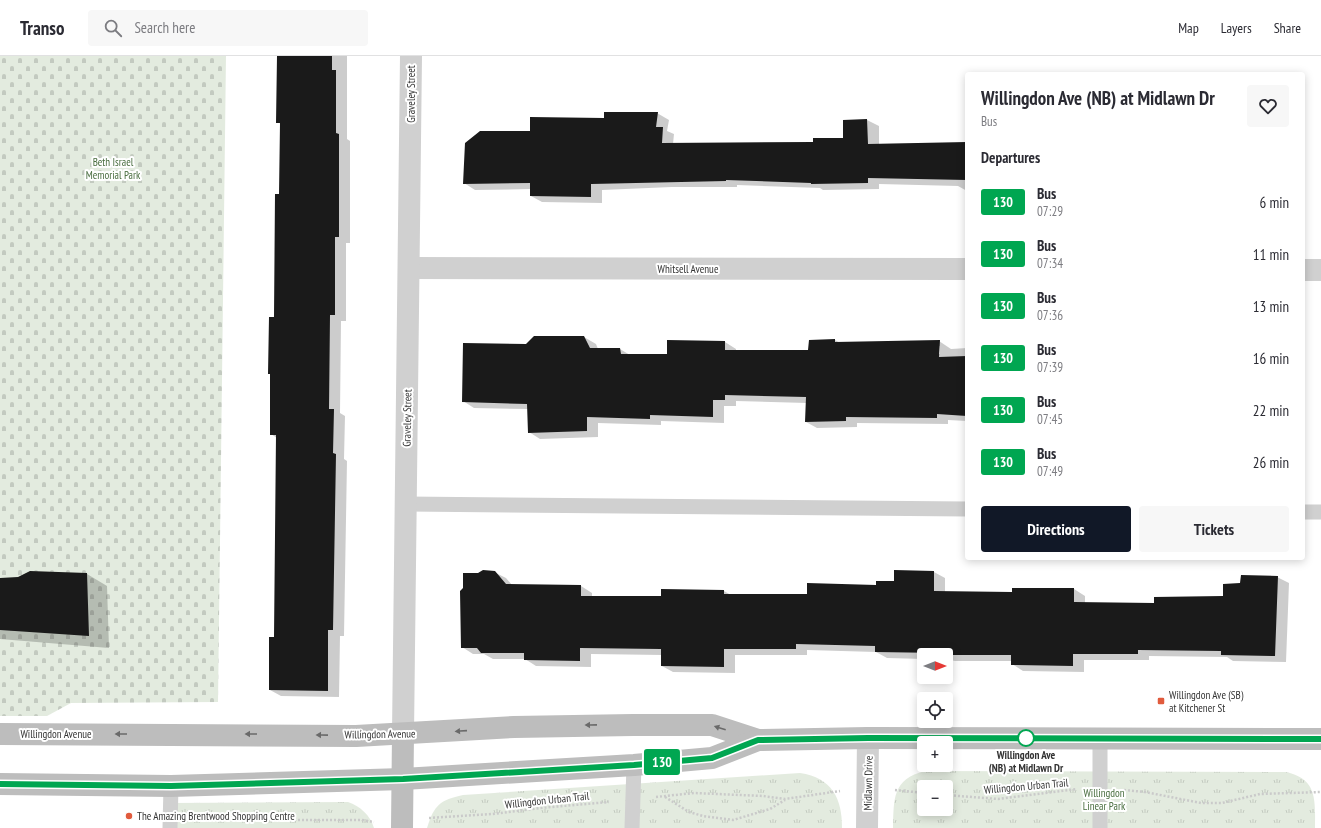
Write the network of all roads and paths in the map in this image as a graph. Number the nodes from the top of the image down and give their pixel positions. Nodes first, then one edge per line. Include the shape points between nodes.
1 (411, 56) edge
2 (409, 268) junction
3 (965, 269) edge
4 (1305, 270) edge
5 (1321, 270) edge
6 (406, 504) junction
7 (965, 509) edge
8 (1305, 512) edge
9 (1321, 512) edge
10 (0, 734) edge
11 (403, 734) junction
12 (868, 738) junction
13 (1100, 738) junction
14 (1321, 739) edge
15 (758, 740) junction
16 (634, 765) junction
17 (403, 779) junction
18 (0, 784) edge
19 (171, 786) junction
20 (1100, 787) junction
21 (897, 790) dead end
22 (833, 791) dead end
23 (917, 792) edge
24 (1321, 792) edge
25 (665, 796) junction
26 (953, 796) edge
27 (633, 800) junction
28 (785, 800) junction
29 (430, 818) dead end
30 (193, 820) dead end
31 (372, 822) dead end
32 (170, 828) edge
33 (402, 828) edge
34 (632, 828) edge
35 (867, 828) edge
36 (1100, 828) edge

1 - 2 street, Graveley Street
2 - 3 street, Whitsell Avenue
2 - 6 street, Graveley Street
4 - 5 street
6 - 7 lane
6 - 11 street, Graveley Street
8 - 9 lane
11 -> 10 main road, Willingdon Avenue
15 -> 11 main road, Willingdon Avenue via 712,725 514,727
11 - 17 main road, Graveley Street
12 - 13 main road, Willingdon Avenue
12 - 15 main road, Willingdon Avenue
12 - 35 street, Midlawn Drive
13 - 14 main road, Willingdon Avenue
13 - 20 lane
15 - 16 main road, Willingdon Avenue via 712,758
16 - 17 main road, Willingdon Avenue
16 - 27 lane
17 - 19 main road, Willingdon Avenue
17 - 33 main road, Graveley Street
18 - 19 main road, Willingdon Avenue
19 - 32 lane
20 - 24 path, Willingdon Urban Trail via 1222,803 1260,794
20 - 26 path, Willingdon Urban Trail via 998,799
20 - 36 lane
21 - 23 path
22 - 28 path, Willingdon Urban Trail
25 - 27 path, Willingdon Urban Trail
25 - 28 path, Willingdon Urban Trail via 694,793 763,796
25 - 28 path, Willingdon Urban Trail via 689,812 733,820 770,809
27 - 29 path, Willingdon Urban Trail
27 - 34 lane
30 - 31 path

